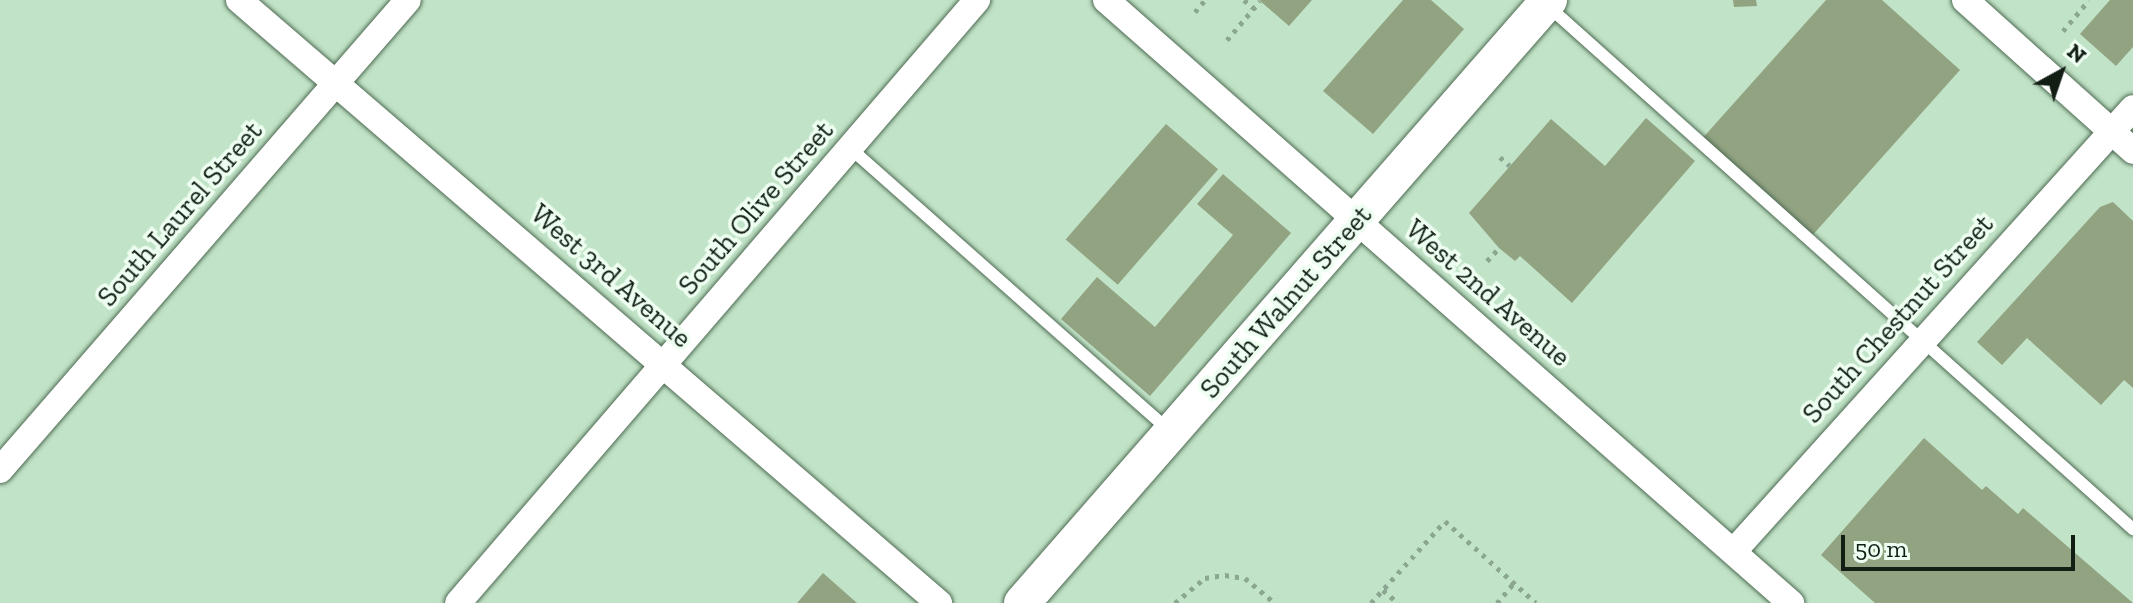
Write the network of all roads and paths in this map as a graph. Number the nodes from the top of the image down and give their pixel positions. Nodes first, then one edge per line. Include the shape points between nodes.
1 (239, 0) edge
2 (408, 0) edge
3 (977, 0) edge
4 (1106, 0) edge
5 (1205, 0) edge
6 (1244, 0) edge
7 (2089, 0) edge
8 (1260, 1) edge
9 (1545, 1) edge
10 (1968, 1) edge
11 (1254, 8) junction
12 (1195, 12) dead end
13 (2063, 31) dead end
14 (1227, 40) dead end
15 (336, 82) junction
16 (2133, 108) edge
17 (2112, 132) junction
18 (850, 148) junction
19 (2133, 151) edge
20 (1500, 157) dead end
21 (1510, 166) dead end
22 (1357, 222) junction
23 (1499, 248) dead end
24 (1487, 261) dead end
25 (1920, 341) junction
26 (664, 364) junction
27 (1172, 432) junction
28 (0, 470) edge
29 (2133, 529) edge
30 (1734, 551) junction
31 (1514, 583) junction
32 (1383, 590) junction
33 (458, 603) edge
34 (939, 603) edge
35 (1022, 603) edge
36 (1175, 603) edge
37 (1275, 603) edge
38 (1371, 603) edge
39 (1398, 603) edge
40 (1497, 603) edge
41 (1536, 603) edge
42 (1791, 603) edge

1 - 15 street, West 3rd Avenue
2 - 15 street, South Laurel Street
3 - 18 street, South Olive Street
4 - 22 street, West 2nd Avenue
5 - 12 path
6 - 11 path
7 - 13 path
8 - 11 path
9 - 22 street, South Walnut Street
9 - 25 lane
10 - 17 street
11 - 14 path
15 - 26 street, West 3rd Avenue
15 - 28 street, South Laurel Street
16 - 17 street, South Chestnut Street
17 - 19 street
17 - 25 street, South Chestnut Street
18 - 26 street, South Olive Street
18 - 27 lane
20 - 21 path
22 - 27 street, South Walnut Street
22 - 30 street, West 2nd Avenue
23 - 24 path
25 - 29 lane
25 - 30 street, South Chestnut Street
26 - 33 street, South Olive Street
26 - 34 street, West 3rd Avenue
27 - 35 street, South Walnut Street
30 - 42 street, West 2nd Avenue
31 - 32 path via 1445,521
31 - 40 path
31 - 41 path
32 - 38 path
32 - 39 path
36 - 37 path via 1196,583 1225,575 1245,578

